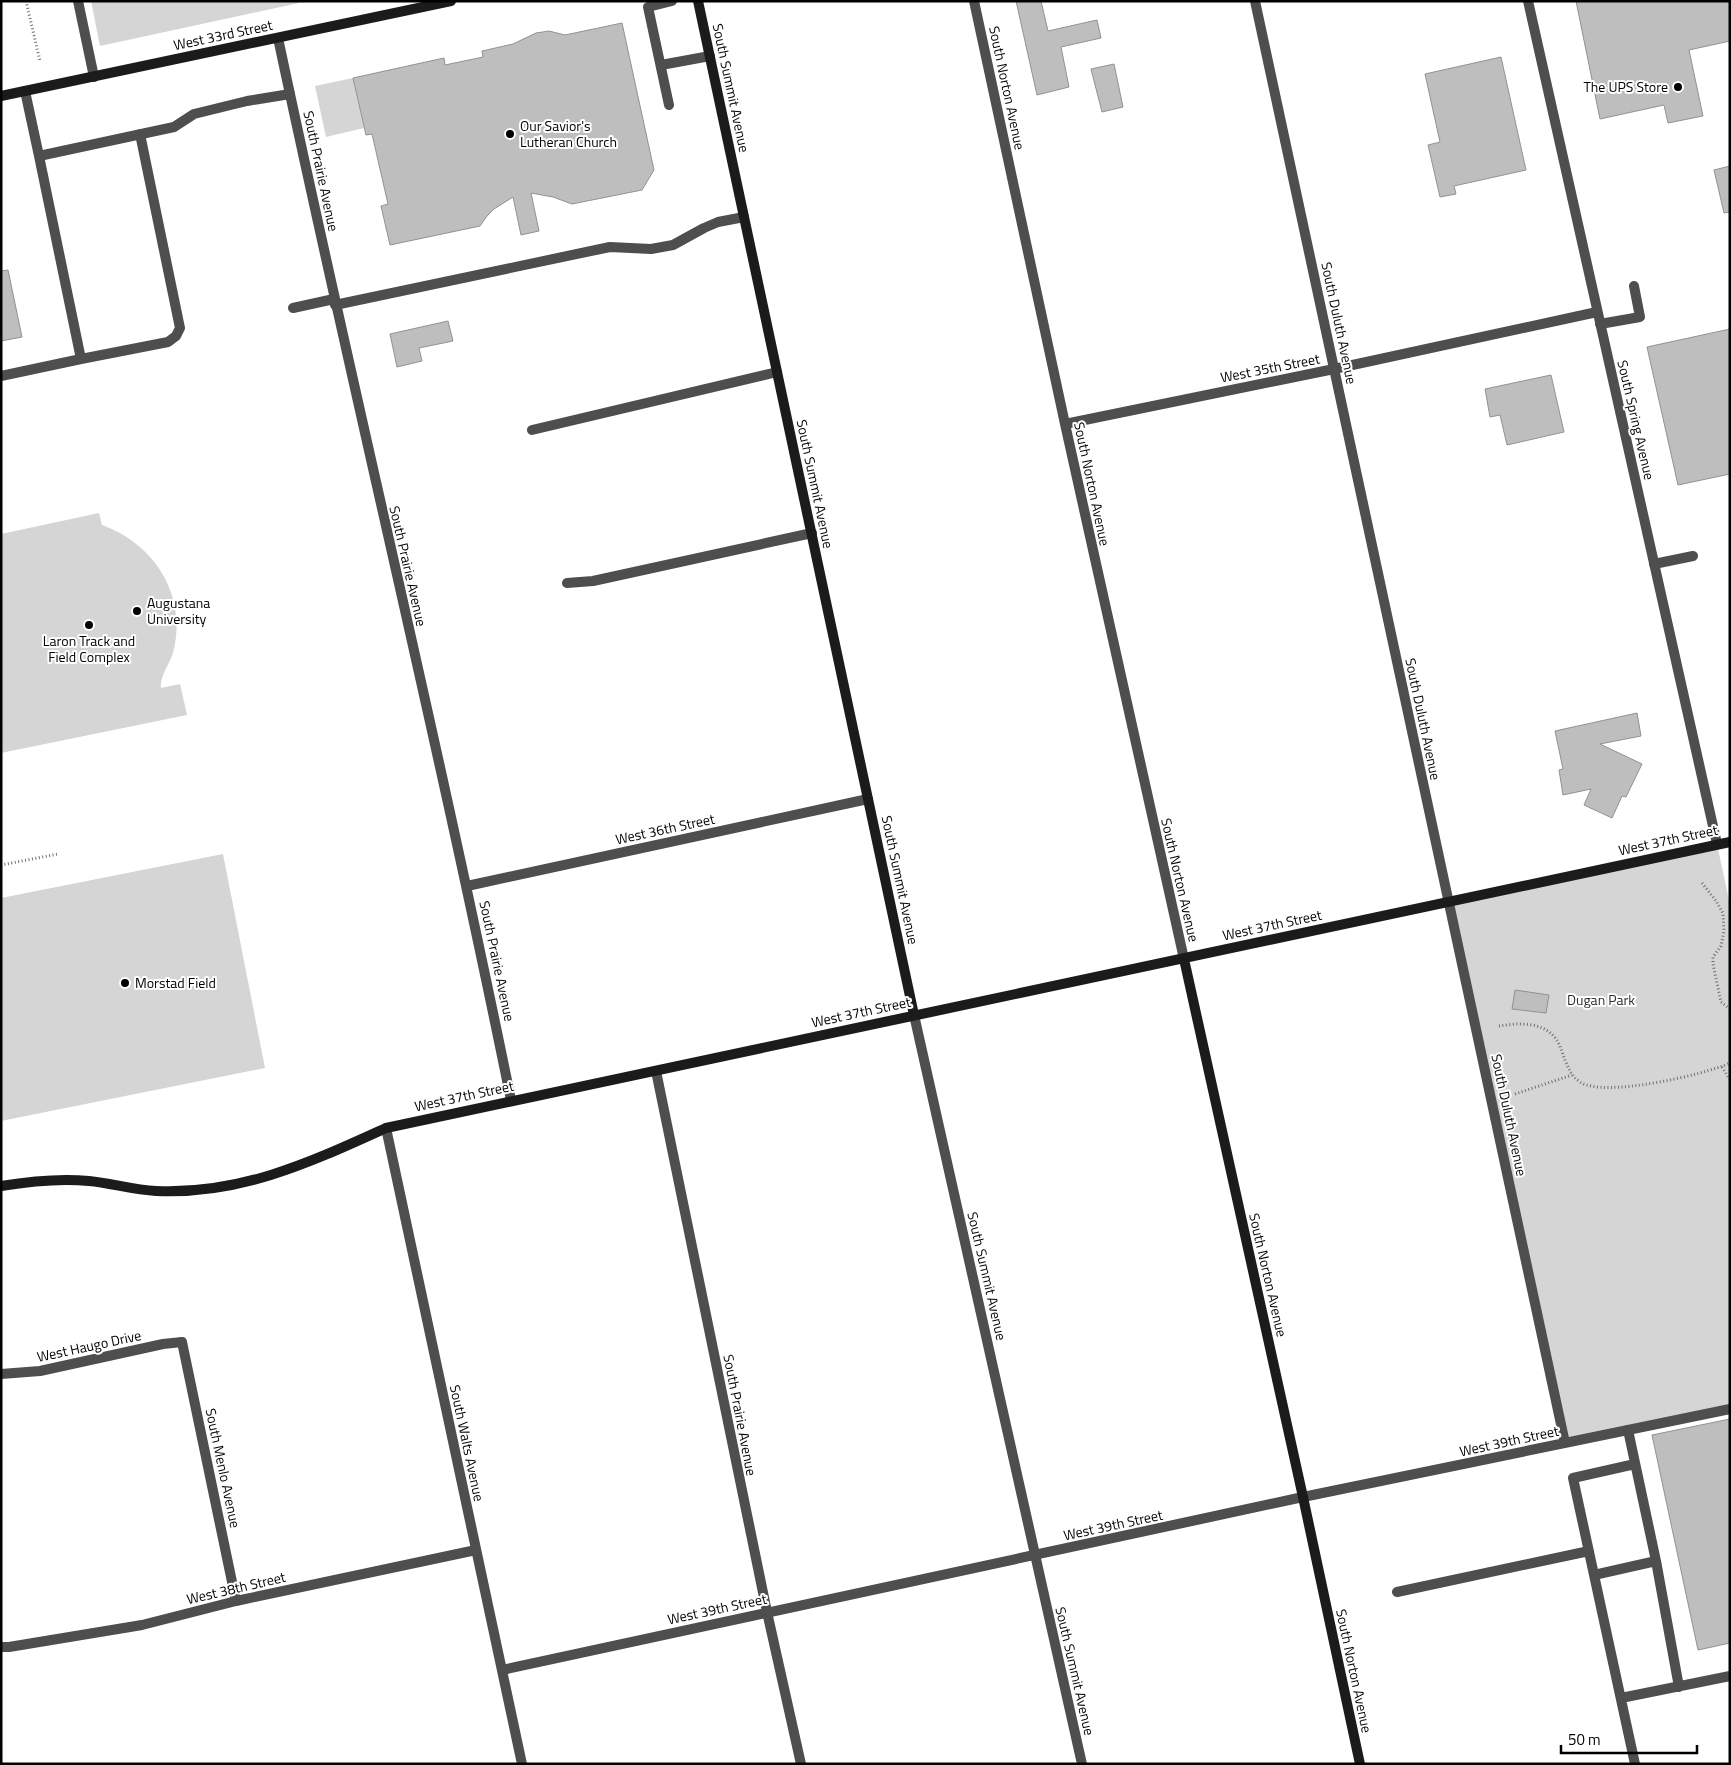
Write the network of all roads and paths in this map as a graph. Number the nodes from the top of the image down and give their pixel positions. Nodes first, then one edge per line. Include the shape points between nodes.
1 (26, 1) edge
2 (78, 1) edge
3 (451, 1) edge
4 (672, 1) edge
5 (698, 1) edge
6 (974, 1) edge
7 (1255, 1) edge
8 (1528, 1) edge
9 (278, 38) junction
10 (710, 56) junction
11 (40, 61) dead end
12 (661, 65) junction
13 (94, 77) junction
14 (25, 91) junction
15 (290, 94) junction
16 (1, 96) edge
17 (669, 105) dead end
18 (140, 134) junction
19 (39, 156) junction
20 (744, 217) junction
21 (1634, 286) dead end
22 (335, 302) junction
23 (293, 308) dead end
24 (1597, 312) junction
25 (1600, 324) junction
26 (81, 359) junction
27 (1334, 369) junction
28 (777, 372) junction
29 (1, 376) edge
30 (1065, 424) junction
31 (532, 430) dead end
32 (812, 532) junction
33 (1693, 556) dead end
34 (1654, 564) junction
35 (567, 583) dead end
36 (868, 799) junction
37 (1730, 842) edge
38 (1717, 844) junction
39 (58, 854) dead end
40 (1, 866) edge
41 (1702, 883) dead end
42 (467, 886) junction
43 (1448, 901) junction
44 (1184, 959) junction
45 (1730, 1009) edge
46 (914, 1014) junction
47 (1499, 1026) dead end
48 (1730, 1063) edge
49 (1722, 1067) junction
50 (656, 1071) junction
51 (1572, 1075) junction
52 (1730, 1080) edge
53 (1515, 1094) dead end
54 (511, 1100) junction
55 (386, 1128) junction
56 (1, 1186) edge
57 (182, 1342) joint
58 (1, 1374) edge
59 (1730, 1409) edge
60 (1628, 1430) junction
61 (1565, 1443) junction
62 (1635, 1464) junction
63 (1303, 1497) junction
64 (476, 1550) junction
65 (1589, 1551) junction
66 (1036, 1556) junction
67 (1656, 1562) junction
68 (1594, 1574) junction
69 (1397, 1592) dead end
70 (236, 1601) junction
71 (766, 1612) junction
72 (1, 1646) edge
73 (502, 1670) junction
74 (1730, 1676) edge
75 (1679, 1686) junction
76 (1621, 1698) junction
77 (522, 1764) edge
78 (801, 1764) edge
79 (1082, 1764) edge
80 (1360, 1764) edge
81 (1635, 1764) edge

1 - 11 path
2 - 13 street
3 - 9 street, West 33rd Street
4 - 12 street via 648,7
5 - 10 street, South Summit Avenue
6 - 30 street, South Norton Avenue
7 - 27 street, South Duluth Avenue
8 - 24 street, South Spring Avenue
9 - 13 street, West 33rd Street
9 - 15 street, South Prairie Avenue
10 - 12 street
10 - 20 street, South Summit Avenue
12 - 17 street
13 - 14 street, West 33rd Street
14 - 16 street, West 33rd Street
14 - 19 street
15 - 18 street via 194,114 174,127
15 - 22 street, South Prairie Avenue
18 - 19 street
18 - 26 street via 180,328 168,342
19 - 26 street
20 - 22 street via 718,222 673,245 651,250 610,247
20 - 28 street, South Summit Avenue
21 - 25 street via 1640,317
22 - 23 street
22 - 42 street, South Prairie Avenue
24 - 25 street, South Spring Avenue
24 - 27 street, West 35th Street
25 - 34 street, South Spring Avenue
26 - 29 street
27 - 30 street, West 35th Street
27 - 43 street, South Duluth Avenue
28 - 31 street
28 - 32 street, South Summit Avenue
30 - 44 street, South Norton Avenue
32 - 35 street via 593,581
32 - 36 street, South Summit Avenue
33 - 34 street
34 - 38 street, South Spring Avenue
36 - 42 street, West 36th Street
36 - 46 street, South Summit Avenue
37 - 38 street, West 37th Street
38 - 43 street, West 37th Street
39 - 40 path
41 - 45 path via 1723,913 1721,946 1713,957 1721,1002
42 - 54 street, South Prairie Avenue
43 - 44 street, West 37th Street
43 - 61 street, South Duluth Avenue
44 - 46 street, West 37th Street
44 - 63 street, South Norton Avenue
46 - 50 street, West 37th Street
46 - 66 street, South Summit Avenue
47 - 51 path via 1517,1023 1541,1027 1556,1038
48 - 49 path
49 - 51 path via 1644,1084 1604,1088 1581,1083
49 - 52 path
50 - 54 street, West 37th Street
50 - 71 street, South Prairie Avenue
51 - 53 path
54 - 55 street, West 37th Street
55 - 56 street, West 37th Street via 308,1163 233,1185 193,1191 156,1191 68,1180
55 - 64 street, South Walts Avenue
57 - 58 street, West Haugo Drive via 40,1371
57 - 70 street, South Menlo Avenue
59 - 60 street, West 39th Street
60 - 61 street, West 39th Street
60 - 62 street
61 - 63 street, West 39th Street
62 - 65 street via 1573,1478
62 - 67 street
63 - 66 street, West 39th Street
63 - 80 street, South Norton Avenue
64 - 70 street, West 38th Street
64 - 73 street, South Walts Avenue
65 - 68 street
65 - 69 street
66 - 71 street, West 39th Street
66 - 79 street, South Summit Avenue
67 - 68 street
67 - 75 street
68 - 76 street
70 - 72 street, West 38th Street via 142,1625
71 - 73 street, West 39th Street
71 - 78 street, South Prairie Avenue
73 - 77 street, South Walts Avenue
74 - 75 street
75 - 76 street
76 - 81 street

